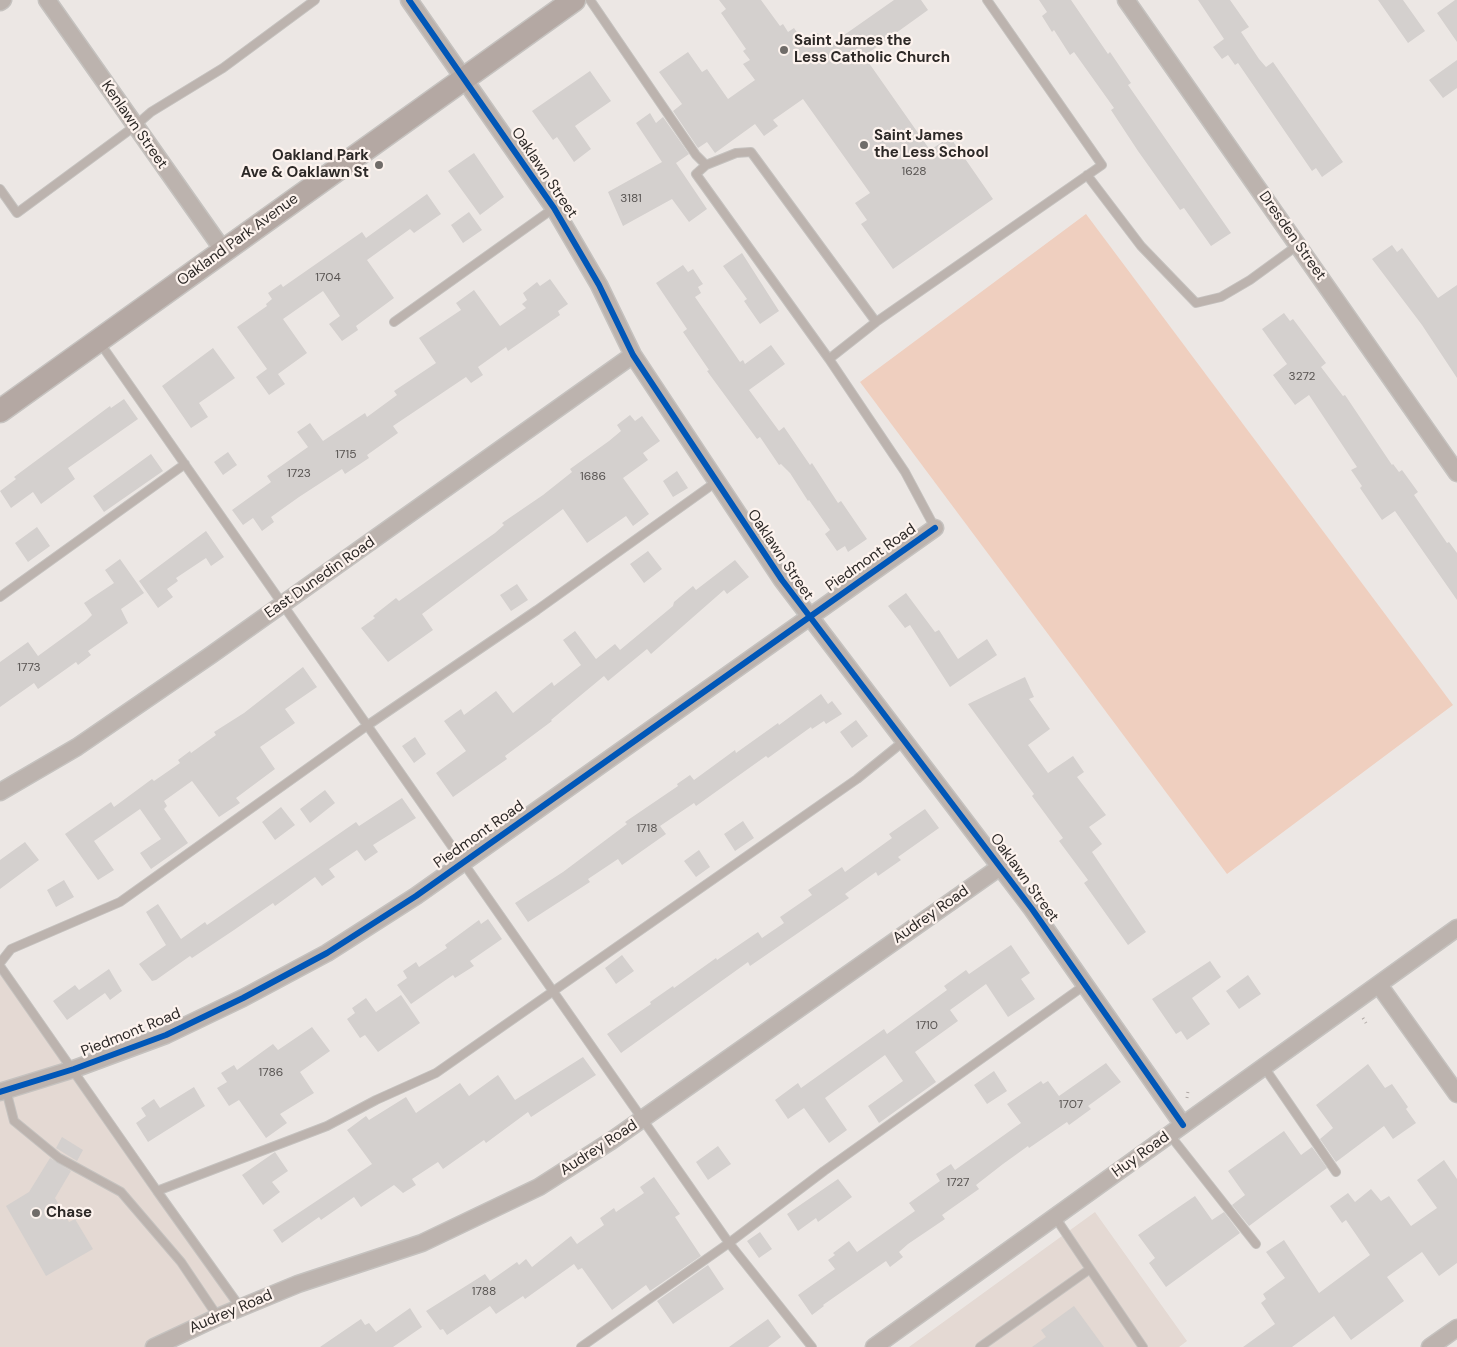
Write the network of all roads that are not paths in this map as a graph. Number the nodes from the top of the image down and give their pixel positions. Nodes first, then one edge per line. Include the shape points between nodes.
1 (47, 0) edge
2 (315, 0) edge
3 (409, 0) edge
4 (574, 0) edge
5 (590, 0) edge
6 (987, 0) edge
7 (1126, 0) edge
8 (464, 78) junction
9 (135, 126) junction
10 (706, 165) junction
11 (1087, 175) junction
12 (0, 189) edge
13 (554, 208) junction
14 (1298, 245) junction
15 (223, 250) junction
16 (394, 322) dead end
17 (876, 322) junction
18 (98, 340) junction
19 (633, 355) junction
20 (829, 359) junction
21 (0, 411) edge
22 (184, 464) junction
23 (1457, 473) edge
24 (716, 482) junction
25 (935, 528) joint
26 (0, 597) edge
27 (284, 604) junction
28 (808, 617) junction
29 (368, 725) junction
30 (904, 741) junction
31 (0, 792) edge
32 (464, 861) junction
33 (1000, 867) junction
34 (1457, 928) edge
35 (0, 965) edge
36 (1085, 985) junction
37 (1379, 985) junction
38 (553, 991) junction
39 (1264, 1067) junction
40 (74, 1069) junction
41 (3, 1091) edge
42 (1457, 1094) edge
43 (643, 1119) junction
44 (1183, 1125) junction
45 (1170, 1134) junction
46 (1336, 1172) dead end
47 (158, 1191) junction
48 (1054, 1217) junction
49 (729, 1243) junction
50 (1256, 1244) dead end
51 (1090, 1269) junction
52 (240, 1307) junction
53 (218, 1317) junction
54 (1457, 1328) edge
55 (154, 1347) edge
56 (581, 1347) edge
57 (812, 1347) edge
58 (874, 1347) edge
59 (980, 1347) edge
60 (1143, 1347) edge
61 (1430, 1347) edge

1 - 9 street, Kenlawn Street
2 - 9 lane via 223,68 151,112
3 - 8 street, Oaklawn Street
4 - 8 main road, Oakland Park Avenue
5 - 10 lane
6 - 11 lane via 1102,165
7 - 14 street, Dresden Street
8 - 13 street, Oaklawn Street
8 - 15 main road, Oakland Park Avenue
9 - 12 lane via 17,213
9 - 15 street, Kenlawn Street
10 - 17 lane via 736,153 751,152
10 - 20 lane via 696,174
11 - 14 lane via 1141,246 1196,303 1221,297
11 - 17 lane
13 - 16 lane
13 - 19 street, Oaklawn Street
14 - 23 street, Dresden Street
15 - 18 main road, Oakland Park Avenue
17 - 20 lane
18 - 21 main road, Oakland Park Avenue
18 - 22 lane
19 - 24 street, Oaklawn Street
19 - 27 street, East Dunedin Road
20 - 25 lane via 905,472
22 - 26 lane
22 - 27 lane
24 - 28 street, Oaklawn Street
24 - 29 lane
25 - 28 street, Piedmont Road
27 - 29 lane
27 - 31 street, East Dunedin Road via 76,747
28 - 30 street, Oaklawn Street
28 - 32 street, Piedmont Road
29 - 32 lane
29 - 35 lane via 120,902 11,949
30 - 33 street, Oaklawn Street
30 - 38 lane via 857,779
32 - 38 lane
32 - 40 street, Piedmont Road via 408,901 310,962 166,1035
33 - 36 street, Oaklawn Street
33 - 43 street, Audrey Road
34 - 37 street, Huy Road
35 - 40 lane
36 - 44 street, Oaklawn Street
36 - 49 lane via 824,1171
37 - 39 street, Huy Road
37 - 42 street
38 - 43 lane
38 - 47 lane via 436,1073 327,1126
39 - 44 street, Huy Road
39 - 46 lane
40 - 41 street, Piedmont Road
40 - 47 lane
41 - 53 lane via 14,1121 60,1158 121,1192 181,1262
43 - 49 lane
43 - 52 street, Audrey Road via 538,1187 478,1218 422,1243
44 - 45 street, Huy Road
45 - 48 street, Huy Road
45 - 50 lane
47 - 52 lane
48 - 51 lane
48 - 58 street, Huy Road
49 - 56 lane
49 - 57 lane
51 - 59 lane
51 - 60 lane
52 - 53 street, Audrey Road
53 - 55 street, Audrey Road
54 - 61 street

